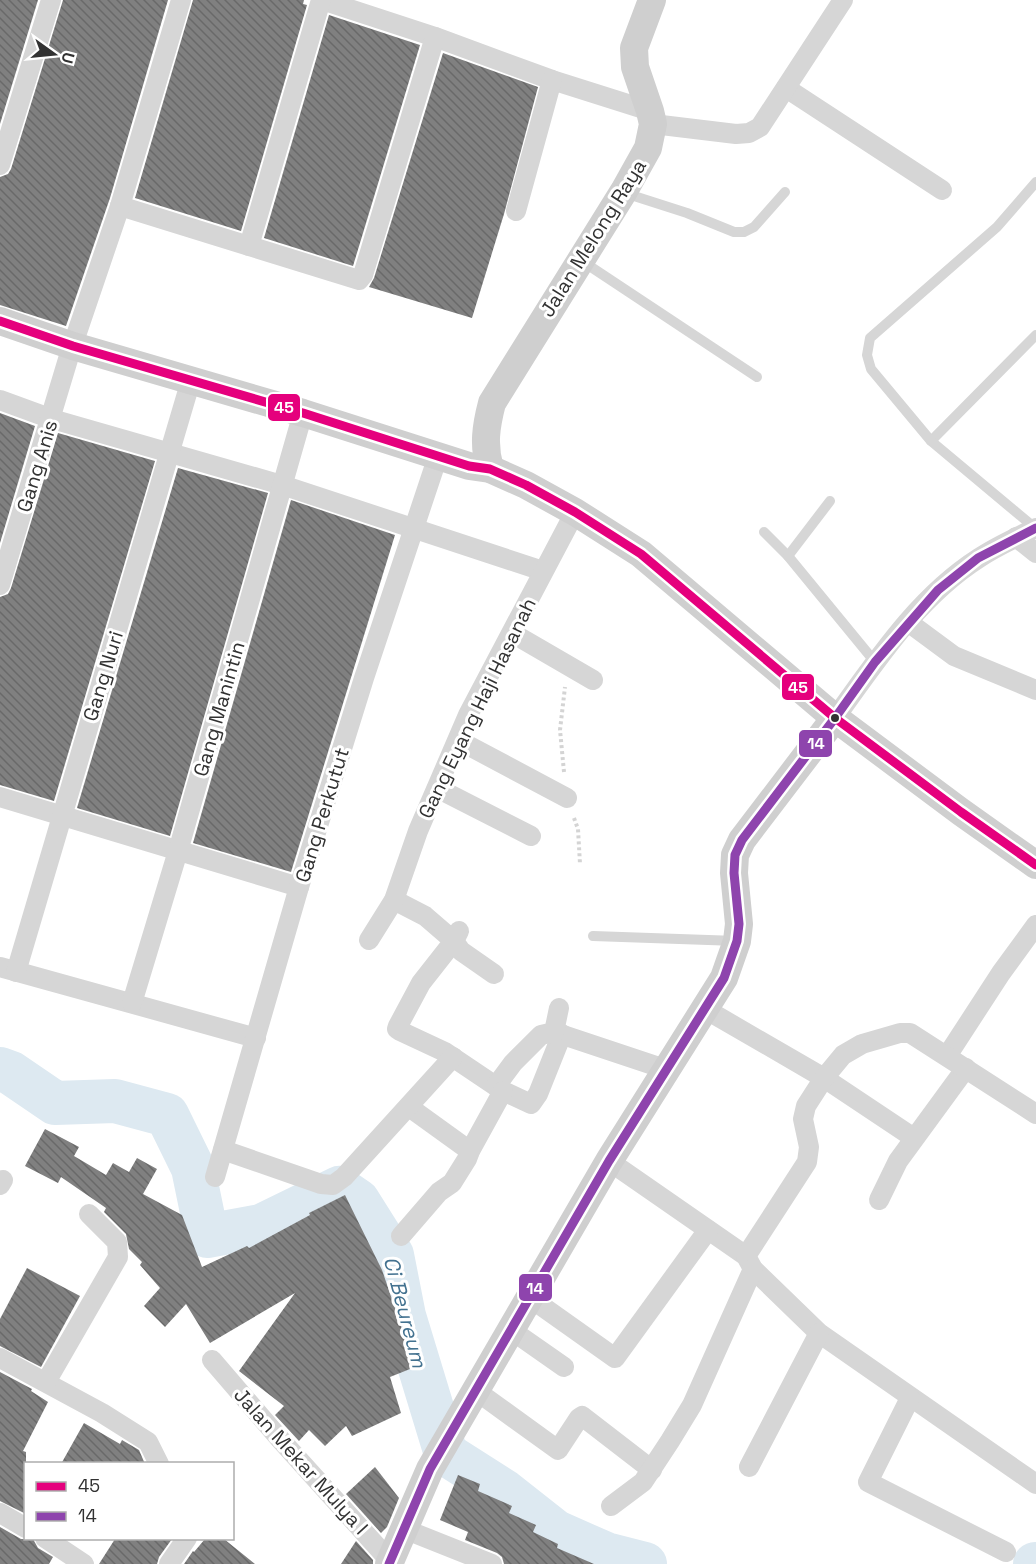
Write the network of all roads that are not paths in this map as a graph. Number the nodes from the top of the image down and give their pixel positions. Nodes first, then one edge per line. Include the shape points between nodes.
1 (51, 0) edge
2 (182, 0) edge
3 (652, 0) edge
4 (843, 0) edge
5 (327, 1) edge
6 (435, 38) junction
7 (552, 80) junction
8 (786, 88) junction
9 (651, 118) junction
10 (0, 165) edge
11 (1036, 182) edge
12 (942, 190) dead end
13 (624, 191) junction
14 (785, 192) dead end
15 (120, 207) junction
16 (516, 211) dead end
17 (249, 246) junction
18 (580, 260) junction
19 (0, 321) edge
20 (1036, 335) edge
21 (73, 346) junction
22 (757, 377) dead end
23 (191, 380) junction
24 (0, 400) edge
25 (303, 413) junction
26 (52, 419) junction
27 (932, 441) junction
28 (168, 454) junction
29 (438, 456) junction
30 (490, 469) junction
31 (282, 485) junction
32 (830, 501) dead end
33 (575, 512) junction
34 (1036, 528) edge
35 (414, 529) junction
36 (764, 532) dead end
37 (1016, 537) junction
38 (1036, 553) edge
39 (788, 556) junction
40 (543, 572) junction
41 (0, 585) edge
42 (908, 621) junction
43 (512, 633) junction
44 (875, 662) junction
45 (593, 680) dead end
46 (1036, 690) edge
47 (836, 718) junction
48 (458, 740) junction
49 (437, 788) junction
50 (0, 797) edge
51 (567, 798) road end
52 (62, 814) junction
53 (531, 836) dead end
54 (178, 851) junction
55 (1036, 865) edge
56 (299, 887) junction
57 (393, 900) junction
58 (1036, 925) edge
59 (458, 935) junction
60 (593, 936) dead end
61 (369, 940) dead end
62 (737, 941) junction
63 (8, 970) edge
64 (494, 974) dead end
65 (132, 1003) junction
66 (559, 1008) dead end
67 (705, 1009) junction
68 (558, 1033) junction
69 (256, 1038) junction
70 (947, 1056) junction
71 (453, 1057) junction
72 (966, 1068) junction
73 (665, 1069) junction
74 (824, 1078) junction
75 (499, 1088) junction
76 (409, 1107) junction
77 (1036, 1114) edge
78 (914, 1138) junction
79 (223, 1150) junction
80 (470, 1150) junction
81 (609, 1161) junction
82 (215, 1177) dead end
83 (879, 1200) dead end
84 (89, 1214) dead end
85 (708, 1230) junction
86 (401, 1236) dead end
87 (749, 1262) junction
88 (528, 1297) junction
89 (511, 1330) junction
90 (819, 1333) junction
91 (0, 1358) edge
92 (212, 1360) dead end
93 (564, 1367) dead end
94 (46, 1382) junction
95 (475, 1390) junction
96 (910, 1398) junction
97 (158, 1462) edge
98 (749, 1467) dead end
99 (652, 1470) junction
100 (1036, 1484) edge
101 (611, 1506) dead end
102 (0, 1513) edge
103 (24, 1527) edge
104 (404, 1529) junction
105 (47, 1540) edge
106 (186, 1540) edge
107 (1006, 1552) dead end
108 (389, 1563) edge
109 (84, 1564) edge
110 (169, 1564) edge
111 (492, 1564) edge

1 - 10 street
2 - 15 street, Gang Anis
3 - 9 main road via 634,48 635,68
4 - 8 street
5 - 6 street
5 - 17 street
6 - 7 street
6 - 17 street via 362,278 356,280
7 - 9 street
7 - 16 street
8 - 9 street via 760,127 749,133
8 - 12 street
9 - 13 main road, Jalan Melong Raya via 648,148
11 - 27 lane via 997,227 870,338 867,354 872,369
13 - 14 lane via 734,232 754,227
13 - 18 main road, Jalan Melong Raya
15 - 17 street
15 - 21 street, Gang Anis
18 - 22 lane
18 - 30 main road, Jalan Melong Raya via 492,403 485,429
19 - 21 main road
20 - 27 lane
21 - 23 main road
21 - 26 street, Gang Anis
23 - 25 main road
23 - 28 street, Gang Nuri
24 - 26 street
25 - 29 main road
25 - 31 street, Gang Manintin
26 - 28 street
26 - 41 street, Gang Anis
27 - 34 lane
28 - 31 street
28 - 52 street, Gang Nuri
29 - 30 main road
29 - 35 street, Gang Perkutut
30 - 33 main road
31 - 35 street
31 - 54 street, Gang Manintin
32 - 39 lane
33 - 40 street, Gang Eyang Haji Hasanah
33 - 47 main road via 641,554
34 - 37 street
35 - 40 street
35 - 56 street, Gang Perkutut
36 - 39 lane
37 - 38 street
37 - 42 street via 978,558
39 - 44 lane
40 - 43 street, Gang Eyang Haji Hasanah
42 - 44 street
42 - 46 street via 954,656
43 - 45 street
43 - 48 street, Gang Eyang Haji Hasanah
44 - 47 street
47 - 55 main road
47 - 62 main road via 742,840 735,855
48 - 49 street, Gang Eyang Haji Hasanah
48 - 51 street
49 - 53 street
49 - 57 street, Gang Eyang Haji Hasanah
50 - 52 street
52 - 54 street
52 - 63 street, Gang Nuri via 51,859
54 - 56 street
54 - 65 street, Gang Manintin
56 - 69 street, Gang Perkutut
57 - 59 street
57 - 61 street, Gang Eyang Haji Hasanah
58 - 70 street
59 - 64 street via 461,951
59 - 71 street via 421,983 397,1029
60 - 62 lane
62 - 67 main road via 724,978
63 - 65 street
65 - 69 street
66 - 68 street
67 - 73 main road
67 - 74 street
68 - 73 street
68 - 75 street via 541,1035 513,1063
68 - 75 street via 534,1102 528,1104
69 - 79 street, Gang Perkutut
70 - 72 street
70 - 74 street via 910,1033 900,1033 843,1054
71 - 75 street
71 - 76 street
72 - 77 street
72 - 78 street
73 - 81 main road
74 - 78 street
74 - 87 street via 806,1106 803,1119 809,1147 807,1162
75 - 80 street
76 - 79 street via 333,1185 321,1185
76 - 80 street
78 - 83 street
79 - 82 street, Gang Perkutut
80 - 86 street via 452,1183 439,1192
81 - 85 street
81 - 88 main road
84 - 94 street via 117,1242 118,1257
85 - 87 street
85 - 88 street via 615,1358
87 - 90 street
87 - 99 street via 692,1405
88 - 89 main road
89 - 93 street
89 - 95 main road
90 - 96 street
90 - 98 street
91 - 94 street
92 - 108 street, Jalan Mekar Mulya I
94 - 97 street via 148,1442
95 - 99 street via 558,1450 582,1416
95 - 104 main road via 430,1468
96 - 100 street
96 - 107 street via 868,1482
99 - 101 street via 643,1482
102 - 103 street
104 - 108 main road
104 - 111 street
105 - 109 street
106 - 110 street

